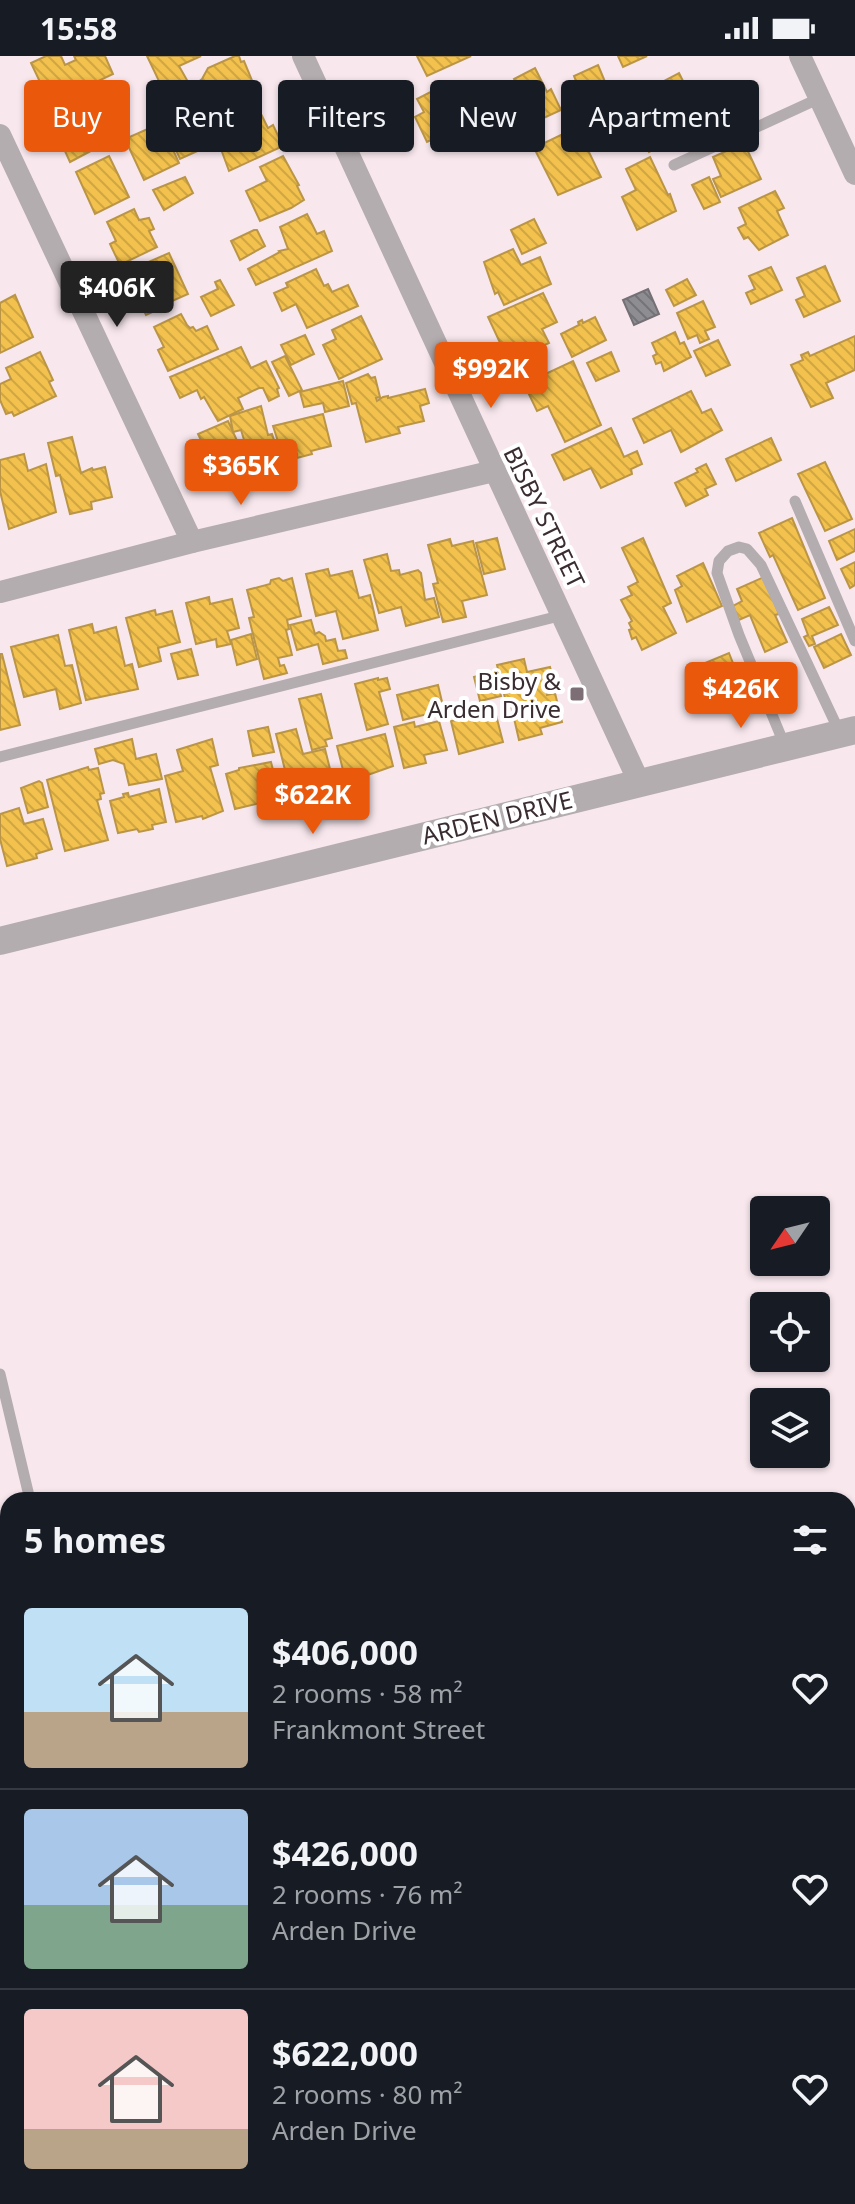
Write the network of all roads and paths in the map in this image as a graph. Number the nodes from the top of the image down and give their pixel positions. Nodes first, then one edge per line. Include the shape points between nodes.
1 (303, 56) edge
2 (800, 56) edge
3 (820, 98) junction
4 (0, 135) edge
5 (674, 165) dead end
6 (855, 174) edge
7 (494, 471) junction
8 (795, 501) dead end
9 (192, 542) junction
10 (0, 592) edge
11 (564, 615) junction
12 (855, 641) edge
13 (847, 731) edge
14 (786, 746) junction
15 (0, 757) edge
16 (639, 782) junction
17 (0, 941) edge
18 (0, 1374) edge
19 (28, 1492) edge

1 - 7 street, BISBY STREET
2 - 3 street
3 - 5 lane
3 - 6 street
4 - 9 street
7 - 9 street
7 - 11 street, BISBY STREET
8 - 12 lane
9 - 10 street
11 - 15 lane
11 - 16 street, BISBY STREET
13 - 14 street, ARDEN DRIVE
13 - 14 lane via 761,565 739,547 719,561 717,573
14 - 16 street, ARDEN DRIVE
16 - 17 street, ARDEN DRIVE
18 - 19 lane

